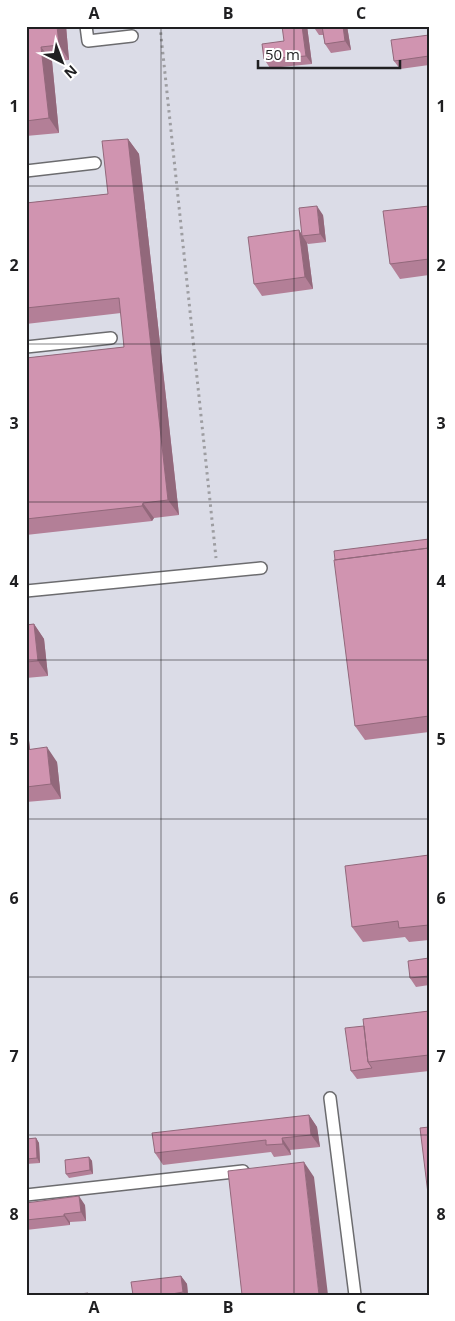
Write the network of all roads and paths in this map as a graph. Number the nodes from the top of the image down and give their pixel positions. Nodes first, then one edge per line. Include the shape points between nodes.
1 (86, 26) edge
2 (160, 26) edge
3 (132, 36) dead end
4 (95, 163) dead end
5 (26, 171) edge
6 (111, 338) dead end
7 (26, 347) edge
8 (261, 568) dead end
9 (218, 572) junction
10 (26, 591) edge
11 (330, 1098) dead end
12 (258, 1169) edge
13 (26, 1195) edge
14 (355, 1295) edge

1 - 3 lane via 88,41
2 - 9 path
4 - 5 lane
6 - 7 lane
8 - 9 lane
9 - 10 lane
11 - 14 lane
12 - 13 lane

